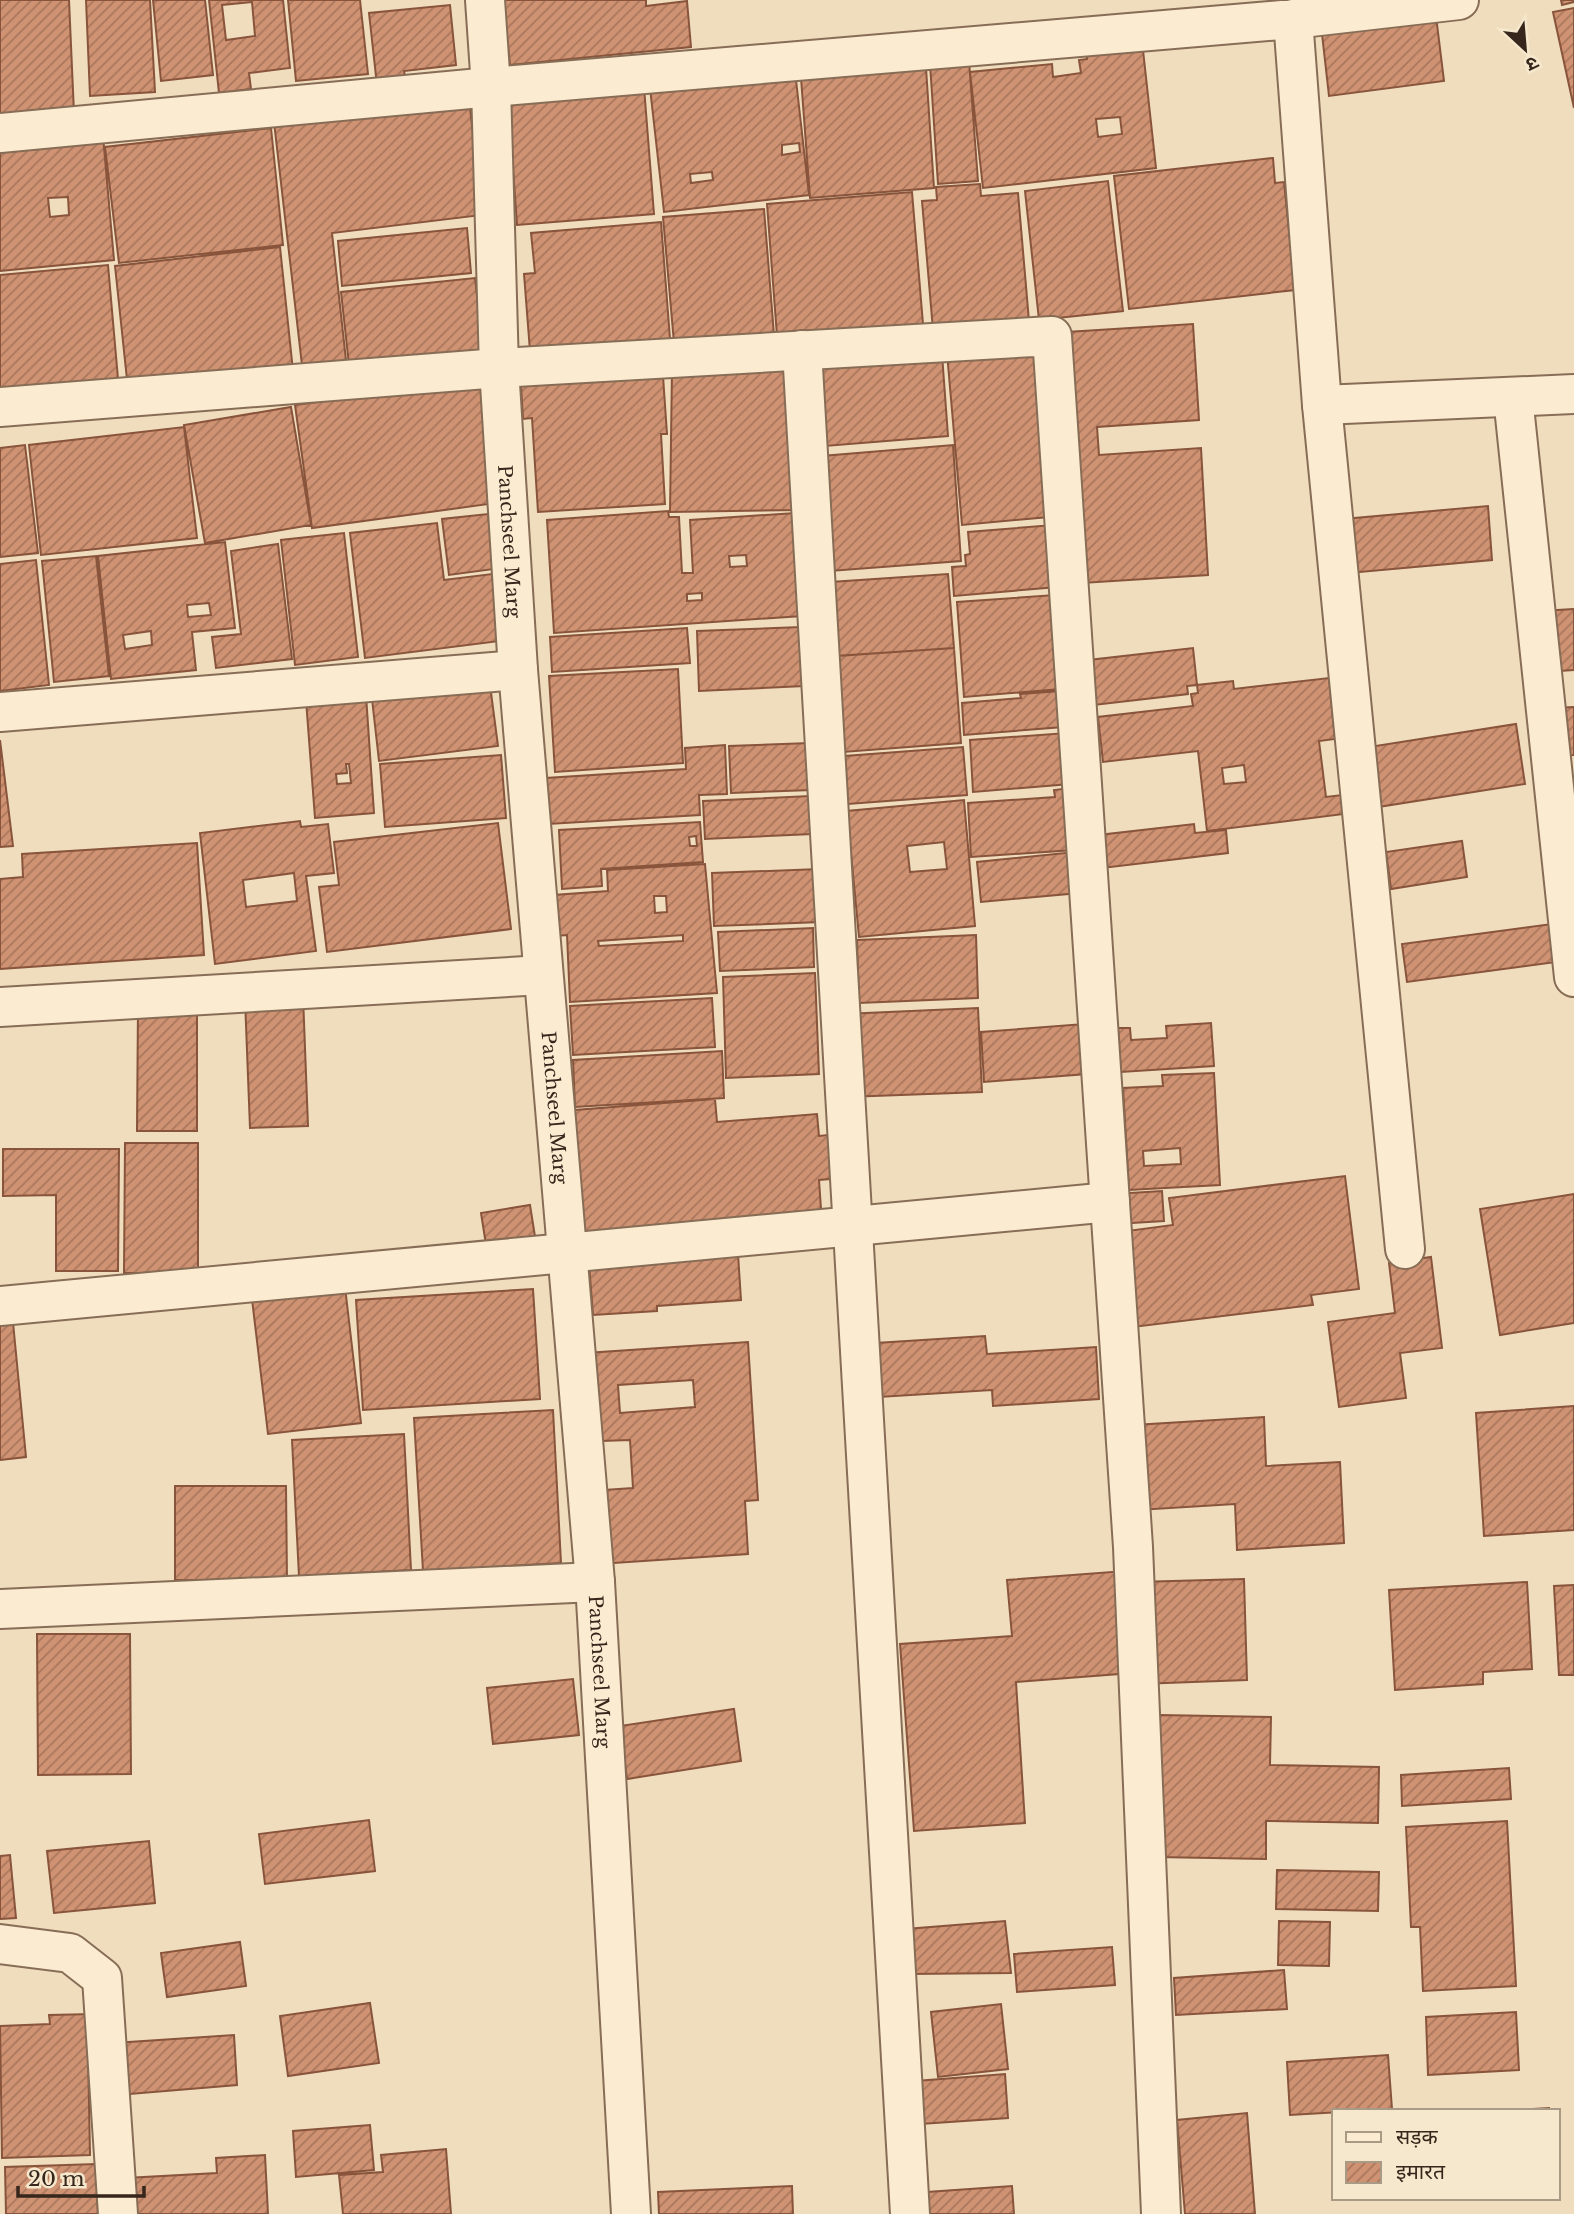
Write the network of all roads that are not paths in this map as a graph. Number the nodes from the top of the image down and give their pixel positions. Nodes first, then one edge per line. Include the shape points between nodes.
1 (485, 0) edge
2 (1459, 0) edge
3 (1293, 19) junction
4 (492, 87) junction
5 (0, 133) edge
6 (802, 350) junction
7 (499, 368) junction
8 (1574, 394) edge
9 (1513, 397) junction
10 (1322, 405) junction
11 (0, 407) edge
12 (518, 670) junction
13 (0, 712) edge
14 (542, 975) junction
15 (1574, 977) edge
16 (0, 1007) edge
17 (1110, 1202) junction
18 (854, 1226) junction
19 (1405, 1249) dead end
20 (567, 1254) junction
21 (0, 1306) edge
22 (595, 1582) junction
23 (0, 1609) edge
24 (0, 1944) edge
25 (118, 2214) edge
26 (631, 2214) edge
27 (909, 2214) edge
28 (1161, 2214) edge

1 - 4 street, Panchseel Marg
2 - 3 street
3 - 4 street
3 - 10 street
4 - 5 street
4 - 7 street, Panchseel Marg
6 - 7 street
6 - 17 street via 1052,336
6 - 18 street
7 - 11 street
7 - 12 street, Panchseel Marg
8 - 9 street
9 - 10 street
9 - 15 street
10 - 19 street
12 - 13 street
12 - 14 street, Panchseel Marg
14 - 16 street
14 - 20 street, Panchseel Marg
17 - 18 street
17 - 28 street via 1133,1547
18 - 20 street
18 - 27 street
20 - 21 street
20 - 22 street, Panchseel Marg
22 - 23 street
22 - 26 street, Panchseel Marg
24 - 25 street via 70,1953 102,1978

